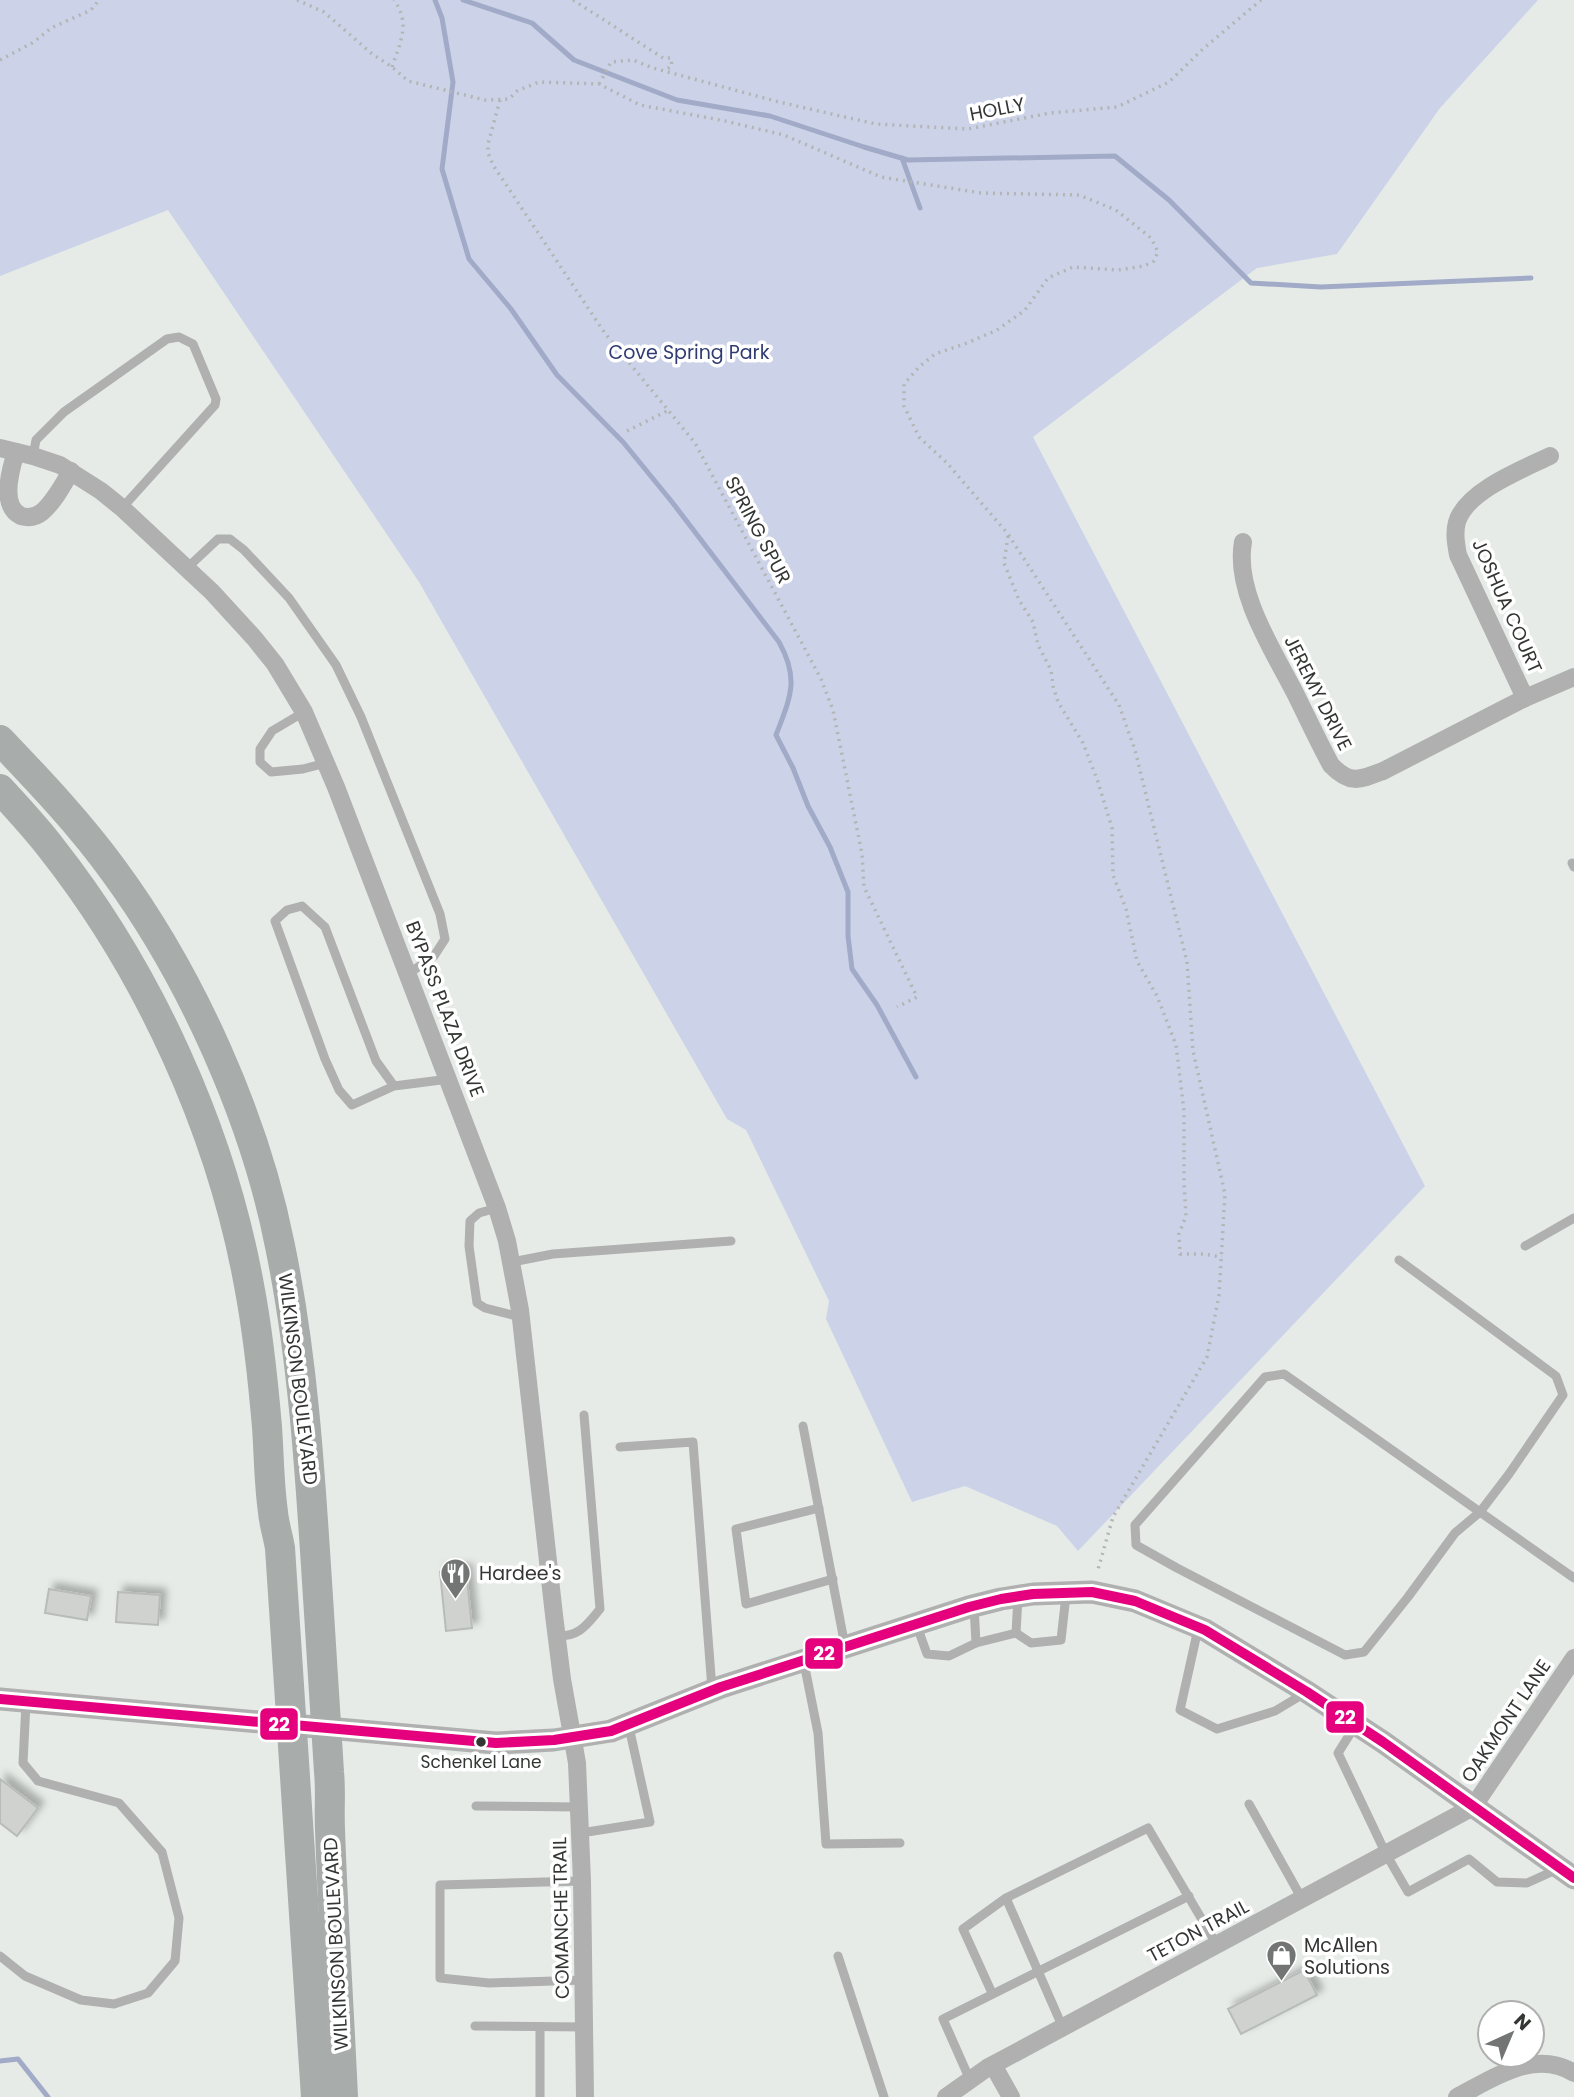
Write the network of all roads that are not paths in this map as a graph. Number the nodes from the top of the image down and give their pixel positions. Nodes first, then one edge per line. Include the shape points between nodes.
1 (16, 452) edge
2 (1550, 456) dead end
3 (71, 471) junction
4 (122, 508) junction
5 (1242, 542) dead end
6 (187, 568) junction
7 (1574, 677) edge
8 (1525, 698) junction
9 (304, 712) junction
10 (0, 740) edge
11 (326, 763) junction
12 (0, 789) edge
13 (408, 974) junction
14 (449, 1079) junction
15 (394, 1086) junction
16 (497, 1208) junction
17 (1574, 1218) edge
18 (731, 1241) dead end
19 (1525, 1246) dead end
20 (1399, 1260) dead end
21 (512, 1262) junction
22 (521, 1317) junction
23 (584, 1415) dead end
24 (803, 1426) dead end
25 (620, 1447) dead end
26 (819, 1508) junction
27 (1480, 1512) junction
28 (1574, 1578) edge
29 (833, 1579) junction
30 (1066, 1594) junction
31 (1018, 1596) junction
32 (975, 1606) junction
33 (916, 1624) junction
34 (1199, 1627) junction
35 (1016, 1633) junction
36 (556, 1636) junction
37 (976, 1643) junction
38 (846, 1648) junction
39 (1574, 1658) edge
40 (804, 1661) junction
41 (712, 1690) junction
42 (1307, 1692) junction
43 (0, 1699) edge
44 (26, 1701) junction
45 (1356, 1724) junction
46 (628, 1725) junction
47 (292, 1726) junction
48 (326, 1728) junction
49 (573, 1738) junction
50 (1248, 1804) dead end
51 (476, 1806) dead end
52 (580, 1807) junction
53 (1474, 1807) junction
54 (581, 1833) junction
55 (900, 1843) dead end
56 (1386, 1854) junction
57 (1567, 1873) edge
58 (582, 1881) junction
59 (1189, 1896) junction
60 (1006, 1898) junction
61 (1302, 1899) junction
62 (1217, 1945) junction
63 (0, 1956) edge
64 (838, 1956) dead end
65 (1037, 1971) junction
66 (584, 1980) junction
67 (992, 1993) junction
68 (475, 2026) dead end
69 (540, 2027) junction
70 (584, 2027) junction
71 (1063, 2028) junction
72 (993, 2065) junction
73 (1574, 2073) edge
74 (970, 2080) junction
75 (316, 2097) edge
76 (343, 2097) edge
77 (540, 2097) edge
78 (585, 2097) edge
79 (884, 2097) edge
80 (946, 2097) edge
81 (1011, 2097) edge
82 (1457, 2097) edge

1 - 3 street, BYPASS PLAZA DRIVE
1 - 3 street via 6,481 6,499 10,509 25,517 41,513
1 - 4 lane via 167,339 179,337 193,344 215,405
2 - 8 street, JOSHUA COURT via 1486,489 1462,510 1456,524 1458,555
3 - 4 street, BYPASS PLAZA DRIVE
4 - 6 street, BYPASS PLAZA DRIVE
5 - 8 street, JEREMY DRIVE via 1244,577 1258,620 1331,765 1343,776 1356,780 1383,771
6 - 9 street, BYPASS PLAZA DRIVE via 255,639
6 - 13 lane via 218,539 230,539 289,598 336,665 440,914 444,939 434,956
7 - 8 street, JEREMY DRIVE
9 - 11 street, BYPASS PLAZA DRIVE
9 - 11 lane via 272,731 260,749 260,762 271,772
10 - 48 highway, WILKINSON BOULEVARD via 77,823 149,922 205,1028 249,1135 280,1242 298,1350 310,1458
11 - 13 street, BYPASS PLAZA DRIVE
12 - 47 highway, WILKINSON BOULEVARD via 85,894 142,988 189,1085 224,1184 257,1333 272,1511 280,1548
13 - 14 street, BYPASS PLAZA DRIVE
14 - 15 lane
14 - 16 street, BYPASS PLAZA DRIVE
15 - 15 lane via 376,1061 325,927 302,906 287,910 275,921 339,1090 352,1105
16 - 21 street, BYPASS PLAZA DRIVE
16 - 22 lane via 470,1221 477,1303
17 - 19 lane
18 - 21 lane via 553,1254
20 - 27 lane via 1556,1376 1563,1395
21 - 22 street, BYPASS PLAZA DRIVE
22 - 36 street, BYPASS PLAZA DRIVE
23 - 36 lane via 600,1609 570,1637
24 - 26 lane
25 - 41 lane via 693,1442
26 - 29 lane
26 - 29 lane via 736,1529 746,1604
27 - 27 lane via 1284,1374 1265,1377 1135,1525 1136,1545 1345,1654 1364,1652 1455,1533
27 - 28 lane
29 - 38 lane
30 - 31 street
30 - 34 street via 1092,1592 1135,1601
30 - 35 lane via 1061,1640 1031,1643
31 - 32 street
31 - 35 lane
32 - 33 street
32 - 37 lane
33 - 37 lane via 927,1654 949,1656
33 - 38 street
34 - 42 street
34 - 42 lane via 1180,1710 1217,1728 1275,1711
35 - 37 lane
36 - 49 street, BYPASS PLAZA DRIVE
38 - 40 street
39 - 53 street, OAKMONT LANE
40 - 41 street
40 - 55 lane via 818,1733 826,1844
41 - 46 street
42 - 45 street
43 - 44 street
44 - 47 street
44 - 63 lane via 23,1763 38,1781 119,1803 162,1852 179,1918 175,1961 148,1993 114,2004 81,2000 25,1976
45 - 53 street
45 - 56 lane via 1338,1754
46 - 49 street
46 - 54 lane via 650,1822
47 - 48 street
47 - 75 highway, WILKINSON BOULEVARD
48 - 49 street via 496,1743
48 - 76 highway, WILKINSON BOULEVARD
49 - 52 street, COMANCHE TRAIL
50 - 61 lane
51 - 52 lane
52 - 54 street, COMANCHE TRAIL
53 - 56 street, TETON TRAIL
53 - 57 street
54 - 58 street, COMANCHE TRAIL
56 - 57 lane via 1408,1892 1469,1859 1497,1882 1527,1883
56 - 61 street, TETON TRAIL
58 - 66 street, COMANCHE TRAIL
58 - 66 lane via 440,1885 440,1978 489,1983
59 - 60 lane via 1148,1828
59 - 62 lane
59 - 65 lane
60 - 65 lane
60 - 67 lane via 963,1929
61 - 62 street, TETON TRAIL
62 - 71 street, TETON TRAIL
64 - 79 lane
65 - 67 lane
65 - 71 lane
66 - 70 street, COMANCHE TRAIL
67 - 74 lane via 943,2019
68 - 69 lane
69 - 70 lane
69 - 77 lane
70 - 78 street, COMANCHE TRAIL
71 - 72 street, TETON TRAIL
72 - 74 street, TETON TRAIL
72 - 81 street
73 - 82 street via 1551,2064 1525,2065
74 - 80 street, TETON TRAIL

